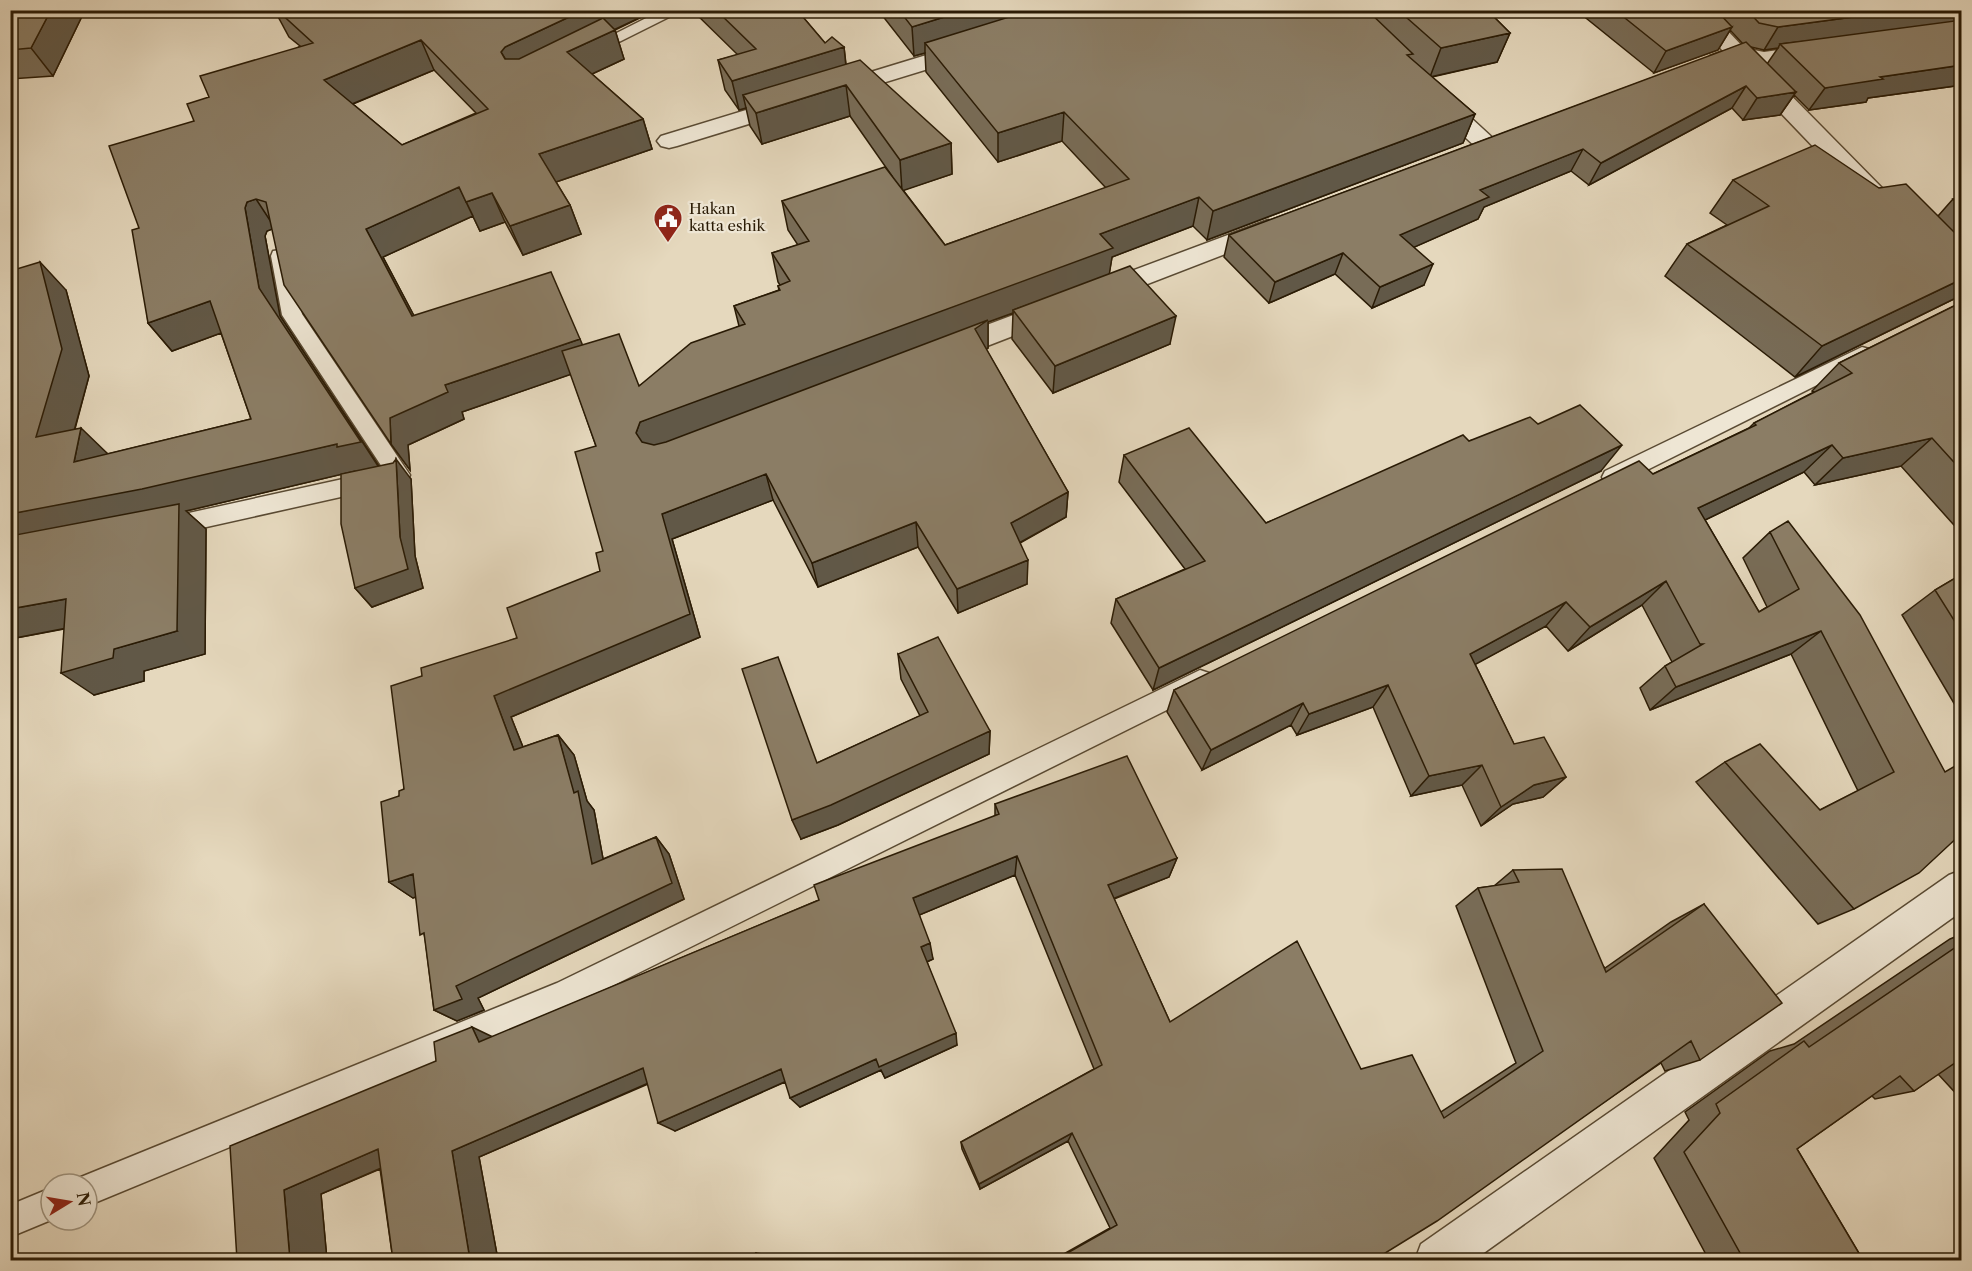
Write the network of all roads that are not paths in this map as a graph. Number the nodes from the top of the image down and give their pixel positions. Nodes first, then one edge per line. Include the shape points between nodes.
1 (676, 10) edge
2 (1695, 10) edge
3 (995, 41) edge
4 (1834, 49) edge
5 (1738, 54) junction
6 (573, 58) edge
7 (1694, 69) edge
8 (1417, 81) edge
9 (669, 141) dead end
10 (1486, 145) edge
11 (1895, 216) edge
12 (1286, 221) edge
13 (276, 236) edge
14 (1886, 342) edge
15 (919, 361) edge
16 (1596, 485) edge
17 (147, 530) edge
18 (1221, 671) edge
19 (1962, 888) edge
20 (99, 1185) edge
21 (39, 1209) edge
22 (10, 1221) edge
23 (1437, 1260) edge

1 - 6 lane
2 - 5 street
3 - 9 street
4 - 5 street via 1764,59
5 - 7 street
5 - 11 street
8 - 10 street
12 - 15 street
13 - 17 lane via 292,315 399,474
14 - 16 lane
18 - 20 lane via 566,994
19 - 23 street
21 - 22 lane

